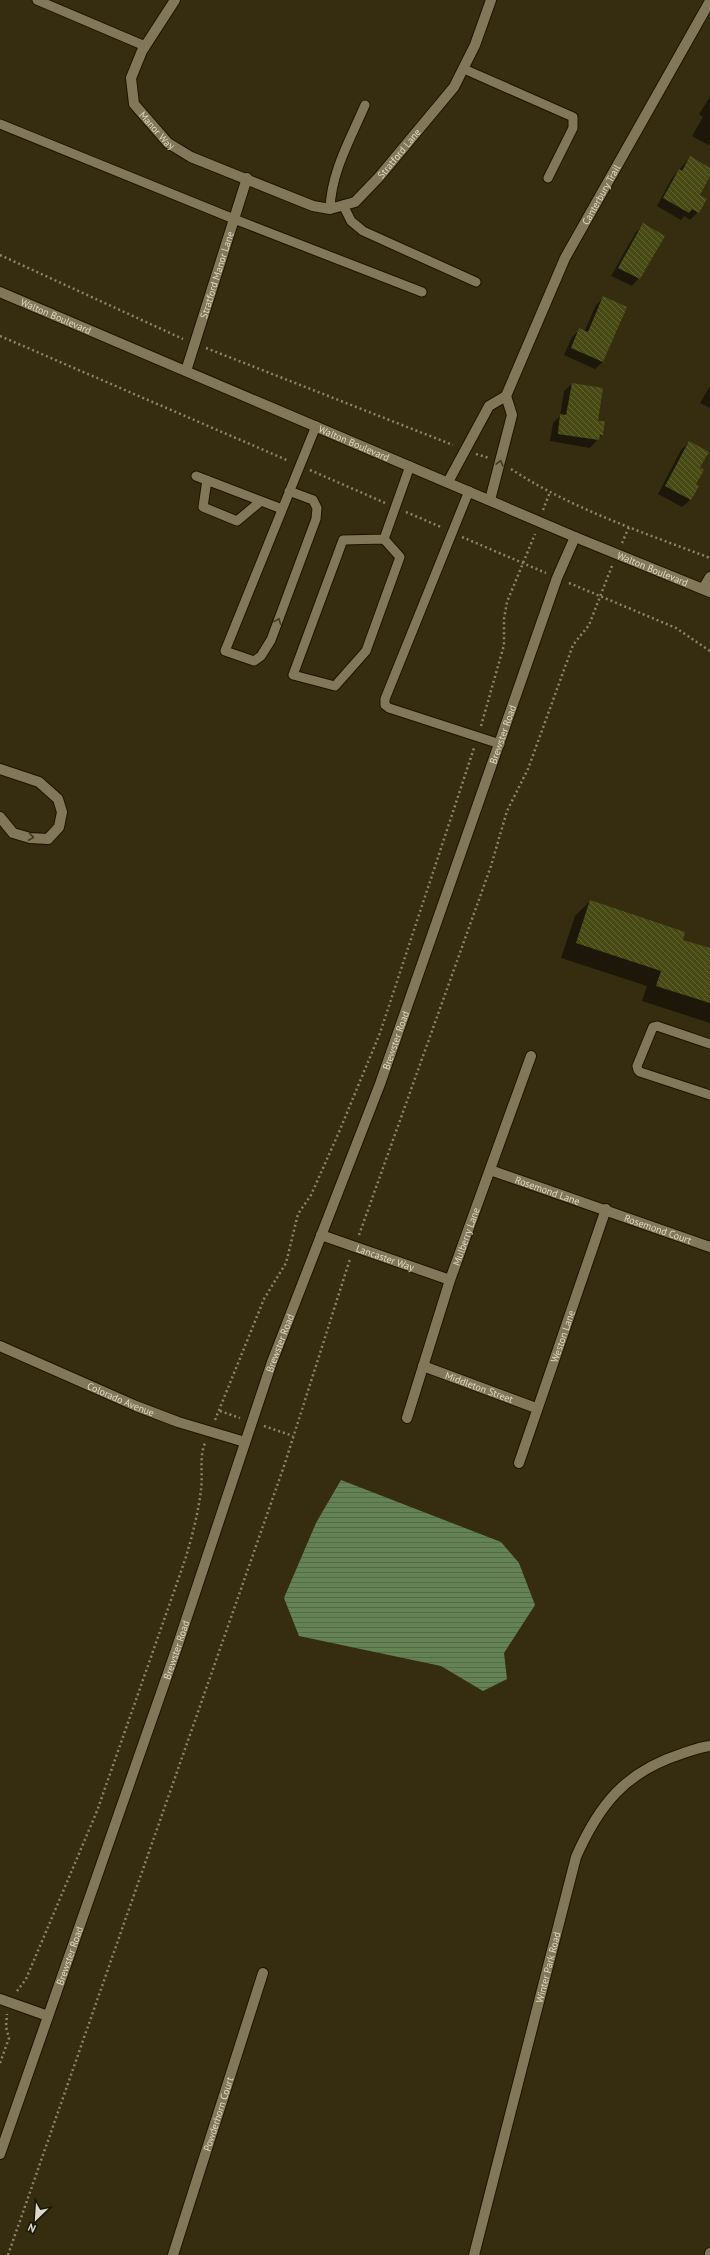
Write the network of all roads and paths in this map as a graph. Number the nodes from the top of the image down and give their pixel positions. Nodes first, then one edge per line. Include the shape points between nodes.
1 (37, 0) edge
2 (175, 0) edge
3 (492, 0) edge
4 (710, 1) edge
5 (145, 46) junction
6 (464, 70) junction
7 (366, 105) dead end
8 (0, 124) edge
9 (247, 178) junction
10 (548, 178) dead end
11 (343, 205) junction
12 (330, 208) junction
13 (234, 219) junction
14 (0, 255) edge
15 (476, 282) dead end
16 (0, 292) edge
17 (422, 292) dead end
18 (0, 336) edge
19 (194, 344) junction
20 (186, 370) junction
21 (506, 396) junction
22 (316, 426) junction
23 (465, 450) junction
24 (500, 462) junction
25 (299, 465) junction
26 (410, 466) junction
27 (196, 476) dead end
28 (207, 480) junction
29 (448, 482) junction
30 (289, 491) junction
31 (469, 491) junction
32 (490, 500) junction
33 (261, 501) junction
34 (395, 507) junction
35 (282, 509) junction
36 (451, 532) junction
37 (575, 537) junction
38 (384, 539) junction
39 (710, 558) edge
40 (524, 563) junction
41 (710, 577) edge
42 (557, 578) junction
43 (707, 591) edge
44 (600, 596) junction
45 (710, 651) edge
46 (477, 737) junction
47 (500, 744) junction
48 (0, 769) edge
49 (0, 817) edge
50 (710, 1044) edge
51 (531, 1056) dead end
52 (710, 1095) edge
53 (490, 1170) junction
54 (606, 1209) junction
55 (321, 1235) junction
56 (355, 1247) junction
57 (710, 1247) edge
58 (450, 1280) junction
59 (0, 1346) edge
60 (423, 1366) junction
61 (536, 1408) junction
62 (407, 1418) dead end
63 (210, 1431) junction
64 (245, 1442) junction
65 (519, 1463) dead end
66 (710, 1746) edge
67 (263, 1973) dead end
68 (0, 1999) edge
69 (11, 2003) junction
70 (48, 2016) junction
71 (0, 2063) edge
72 (0, 2154) edge
73 (8, 2255) edge
74 (173, 2255) edge
75 (474, 2255) edge

1 - 5 lane
2 - 5 street, Manor Way
3 - 6 street, Stratford Lane
4 - 21 street, Canterbury Trail via 565,258
5 - 9 street, Manor Way via 131,78 134,104 168,143 191,157
6 - 10 lane via 573,117 573,128
6 - 11 street, Stratford Lane via 454,87 379,177 355,202
7 - 12 lane via 338,167 330,195
8 - 13 lane
9 - 12 street, Stratford Lane via 313,206
9 - 13 street, Stratford Manor Lane
11 - 12 street, Stratford Lane
11 - 15 lane via 351,222 363,231
13 - 17 lane
13 - 19 street, Stratford Manor Lane
14 - 19 path
16 - 20 street, Walton Boulevard
18 - 25 path
19 - 20 street, Stratford Manor Lane
19 - 23 path
20 - 22 street, Walton Boulevard
21 - 23 street via 489,406
21 - 24 street via 512,415
22 - 25 lane
22 - 26 street, Walton Boulevard
23 - 24 path
23 - 29 street
32 -> 24 street
24 - 39 path via 537,486 605,518
25 - 30 lane
25 - 34 path
26 - 29 street, Walton Boulevard
26 - 34 lane
27 - 28 lane
28 - 33 lane
28 - 33 lane via 203,508 238,522
29 - 31 street, Walton Boulevard
30 - 35 lane
35 -> 30 lane via 225,652 254,661 261,656 271,640 316,519 317,508 313,500
31 - 32 street, Walton Boulevard
31 - 36 lane
32 - 37 street, Walton Boulevard
33 - 35 lane
34 - 36 path
34 - 38 lane
36 - 40 path
36 - 46 lane via 385,699 385,705
37 - 42 street, Brewster Road
37 - 43 street, Walton Boulevard
38 - 38 lane via 343,540 293,675 335,686 366,650 400,557
40 - 42 path
40 - 46 path via 507,602 504,645
41 - 43 street
42 - 44 path
42 - 47 street, Brewster Road
44 - 45 path via 676,628
44 - 56 path via 589,625 573,645 528,769 507,811 491,866
46 - 47 lane
46 - 63 path via 380,1033 340,1132 311,1195 298,1214 286,1263 264,1299
47 - 55 street, Brewster Road via 380,1084
49 -> 48 street via 13,834 48,839 59,827 62,812 58,798 39,782
50 - 52 lane via 657,1026 653,1027 637,1066 640,1072
51 - 53 street, Mulberry Lane
53 - 54 street, Rosemond Lane
53 - 58 street, Mulberry Lane
54 - 57 street, Rosemond Court
54 - 61 street, Weston Lane
55 - 56 street, Lancaster Way
55 - 64 street, Brewster Road via 272,1362
56 - 58 street, Lancaster Way
56 - 73 path via 284,1466
58 - 60 street, Mulberry Lane
59 - 63 street, Colorado Avenue via 136,1406
60 - 61 street, Middleton Street
60 - 62 street, Mulberry Lane
61 - 65 street, Weston Lane
63 - 64 street, Colorado Avenue
63 - 69 path via 203,1447 201,1490 194,1529 149,1665 94,1818 26,1979
64 - 70 street, Brewster Road via 175,1653
66 - 75 street, Winter Park Road via 662,1760 633,1776 602,1809 586,1834 576,1857
67 - 74 street, Powderhorn Court
68 - 69 street
69 - 70 street
69 - 71 path via 6,2027 9,2038
70 - 72 street, Brewster Road

